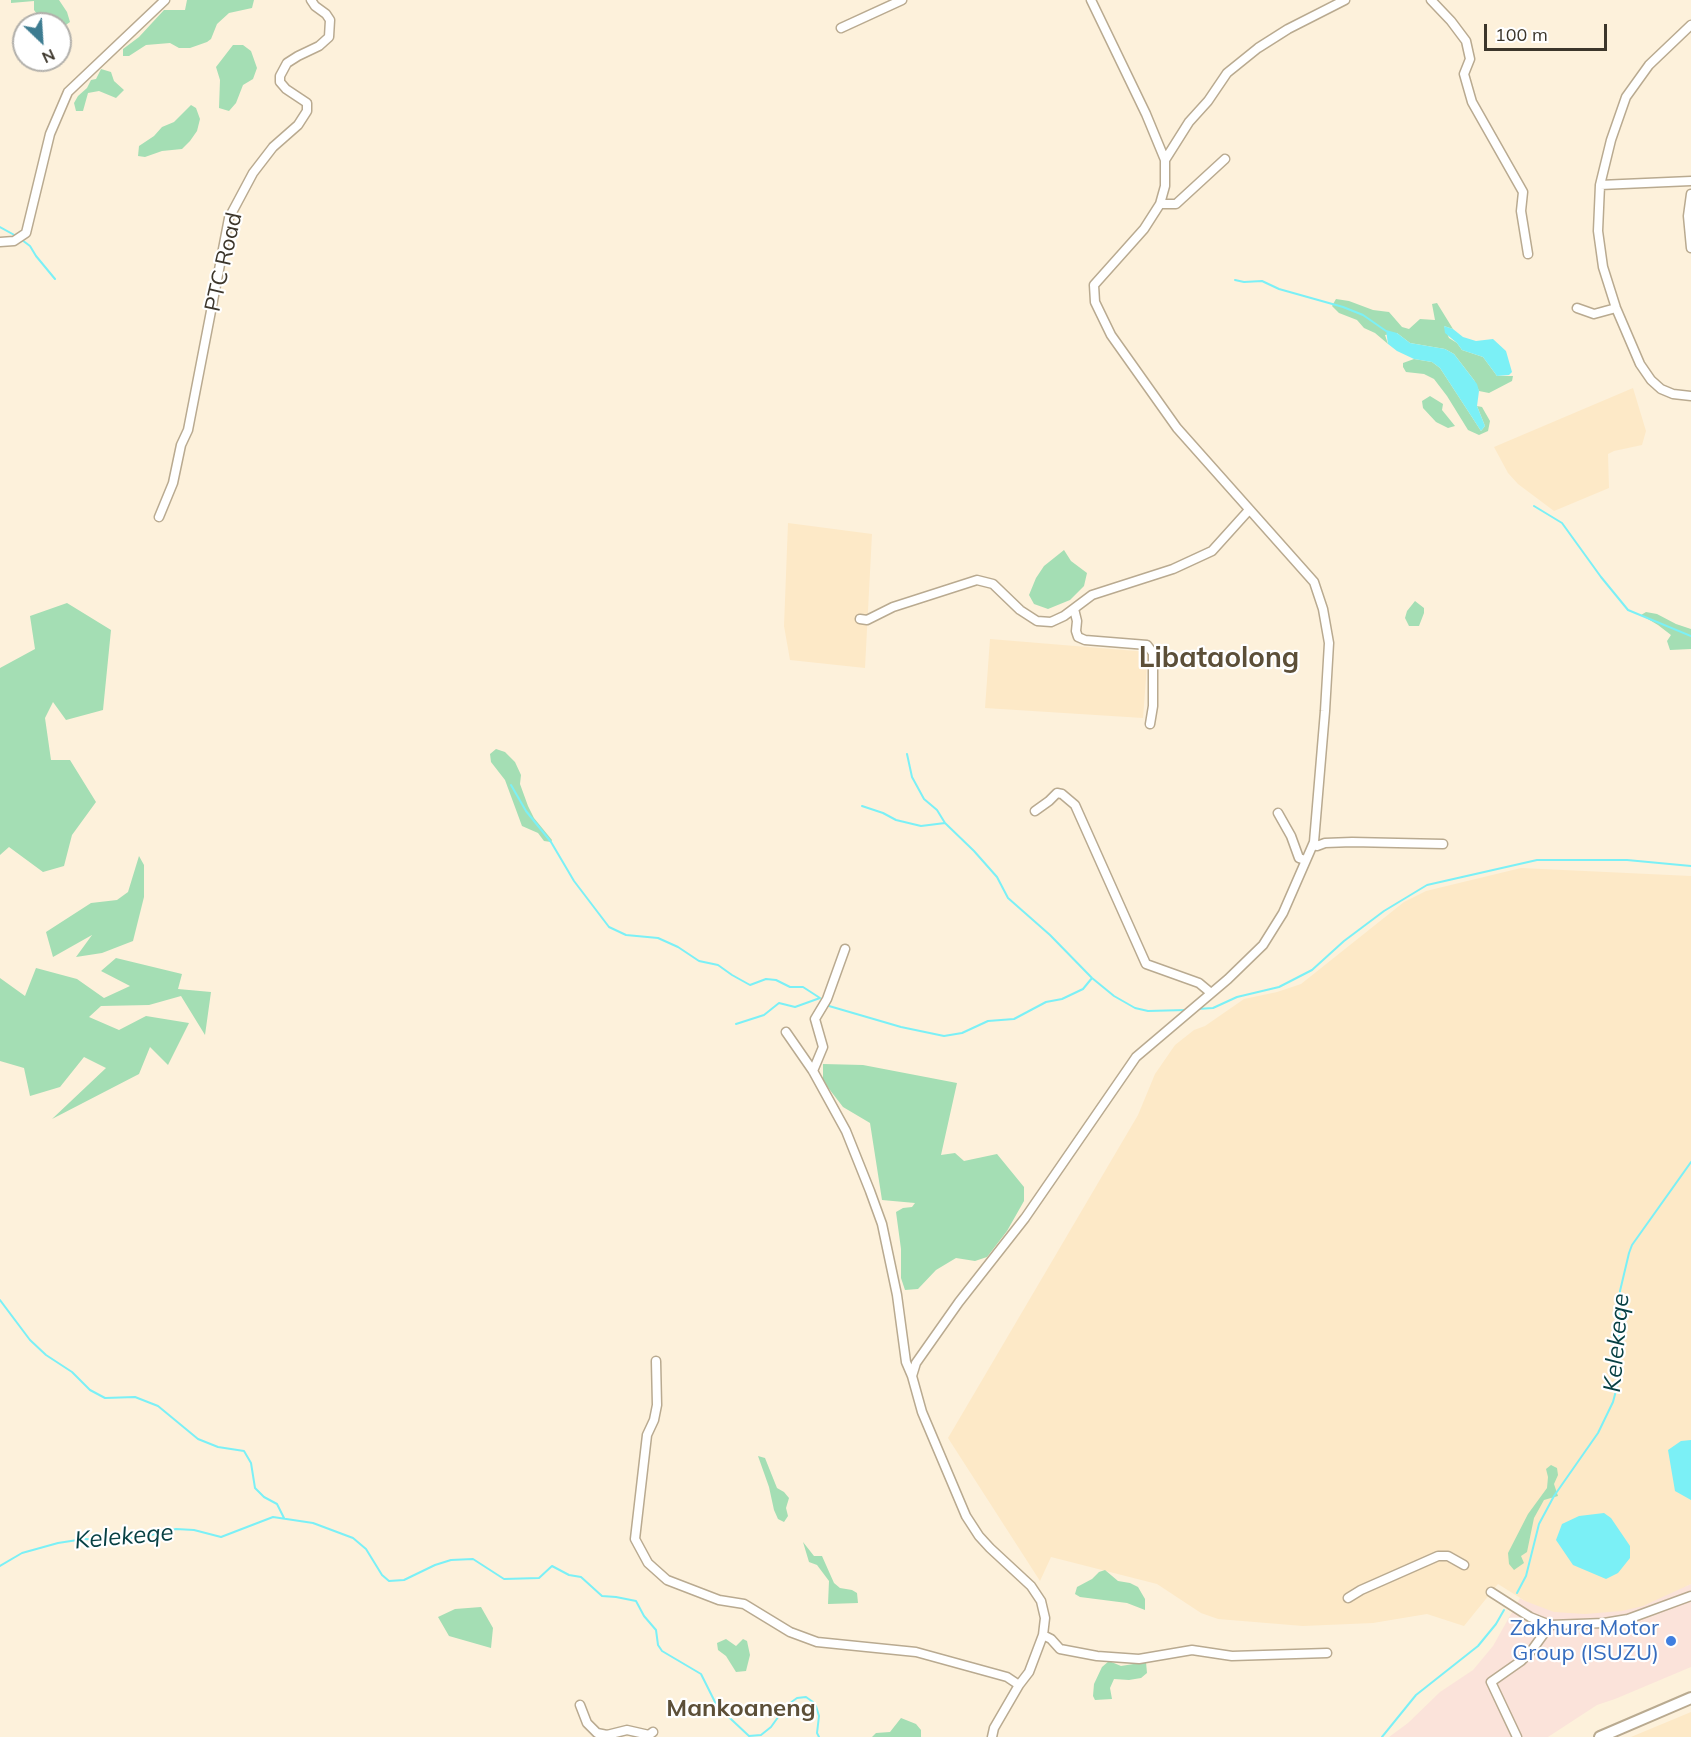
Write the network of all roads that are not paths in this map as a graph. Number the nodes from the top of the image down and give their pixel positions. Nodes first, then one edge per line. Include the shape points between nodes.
1 (165, 0) edge
2 (311, 0) edge
3 (902, 0) edge
4 (1091, 0) edge
5 (1345, 0) edge
6 (1431, 0) edge
7 (1691, 25) edge
8 (841, 27) dead end
9 (1225, 159) dead end
10 (1165, 160) junction
11 (1691, 181) edge
12 (1600, 185) junction
13 (1691, 194) edge
14 (1160, 204) junction
15 (1689, 216) edge
16 (0, 242) edge
17 (1691, 248) edge
18 (1527, 254) dead end
19 (1577, 308) dead end
20 (1617, 308) junction
21 (1691, 396) edge
22 (1249, 510) junction
23 (159, 517) dead end
24 (1074, 609) junction
25 (860, 619) dead end
26 (1150, 724) dead end
27 (1035, 811) dead end
28 (1278, 813) dead end
29 (1314, 842) junction
30 (1443, 844) dead end
31 (1305, 861) junction
32 (845, 949) dead end
33 (1211, 993) junction
34 (786, 1032) dead end
35 (813, 1071) junction
36 (656, 1361) dead end
37 (912, 1376) junction
38 (1464, 1565) dead end
39 (1491, 1592) dead end
40 (1691, 1596) edge
41 (1348, 1598) dead end
42 (1550, 1625) junction
43 (1043, 1635) junction
44 (1327, 1653) dead end
45 (1019, 1685) junction
46 (1691, 1698) edge
47 (580, 1705) dead end
48 (653, 1732) edge
49 (992, 1737) edge
50 (1517, 1737) edge
51 (1600, 1737) edge

1 - 16 street via 68,92 50,134 26,233 14,241
2 - 23 street, PTC Road via 330,20 329,37 287,63 280,82 306,103 307,111 253,173 229,218 188,430
3 - 8 street
4 - 10 street
5 - 10 street via 1288,29 1227,73
6 - 18 street via 1466,41 1470,59 1464,74 1472,102 1523,192 1521,211
7 - 12 street via 1649,65 1626,98
9 - 14 street via 1176,204
10 - 14 street
11 - 12 street
12 - 20 street via 1598,231 1603,267
13 - 15 street
14 - 22 street via 1144,229 1094,285 1095,303 1111,335 1177,428
15 - 17 street
19 - 20 street via 1594,314
20 - 21 street via 1640,364 1651,380 1673,394
22 - 24 street via 1212,551 1173,569 1092,595
22 - 29 street via 1314,582 1323,609 1329,643
24 - 25 street via 1052,622 1037,621 993,584 976,580 892,607 867,620
24 - 26 street via 1078,637 1084,640 1148,645 1153,653
27 - 33 street via 1057,793 1075,805 1146,964 1199,983
28 - 31 street via 1299,858
29 - 30 street via 1317,846 1352,842
29 - 31 street
31 - 33 street via 1283,913 1263,945
32 - 35 street via 827,999 815,1019 822,1047
33 - 37 street via 1136,1057 1025,1218 916,1362
34 - 35 street
35 - 37 street via 846,1131 882,1224 906,1362
36 - 45 street via 657,1405 646,1435 635,1539 648,1563 667,1580 719,1600 744,1604 790,1632 817,1642 916,1652 1007,1677
37 - 43 street via 922,1412 966,1516 979,1536 1031,1586 1041,1601
38 - 41 street via 1448,1556 1438,1556
39 - 42 street
40 - 42 street via 1628,1619
42 - 50 street via 1521,1661 1491,1682
43 - 44 street via 1060,1649 1139,1659 1192,1650 1232,1656
43 - 45 street via 1029,1672
45 - 49 street via 993,1728
46 - 51 main road
47 - 48 street via 587,1723 597,1733

